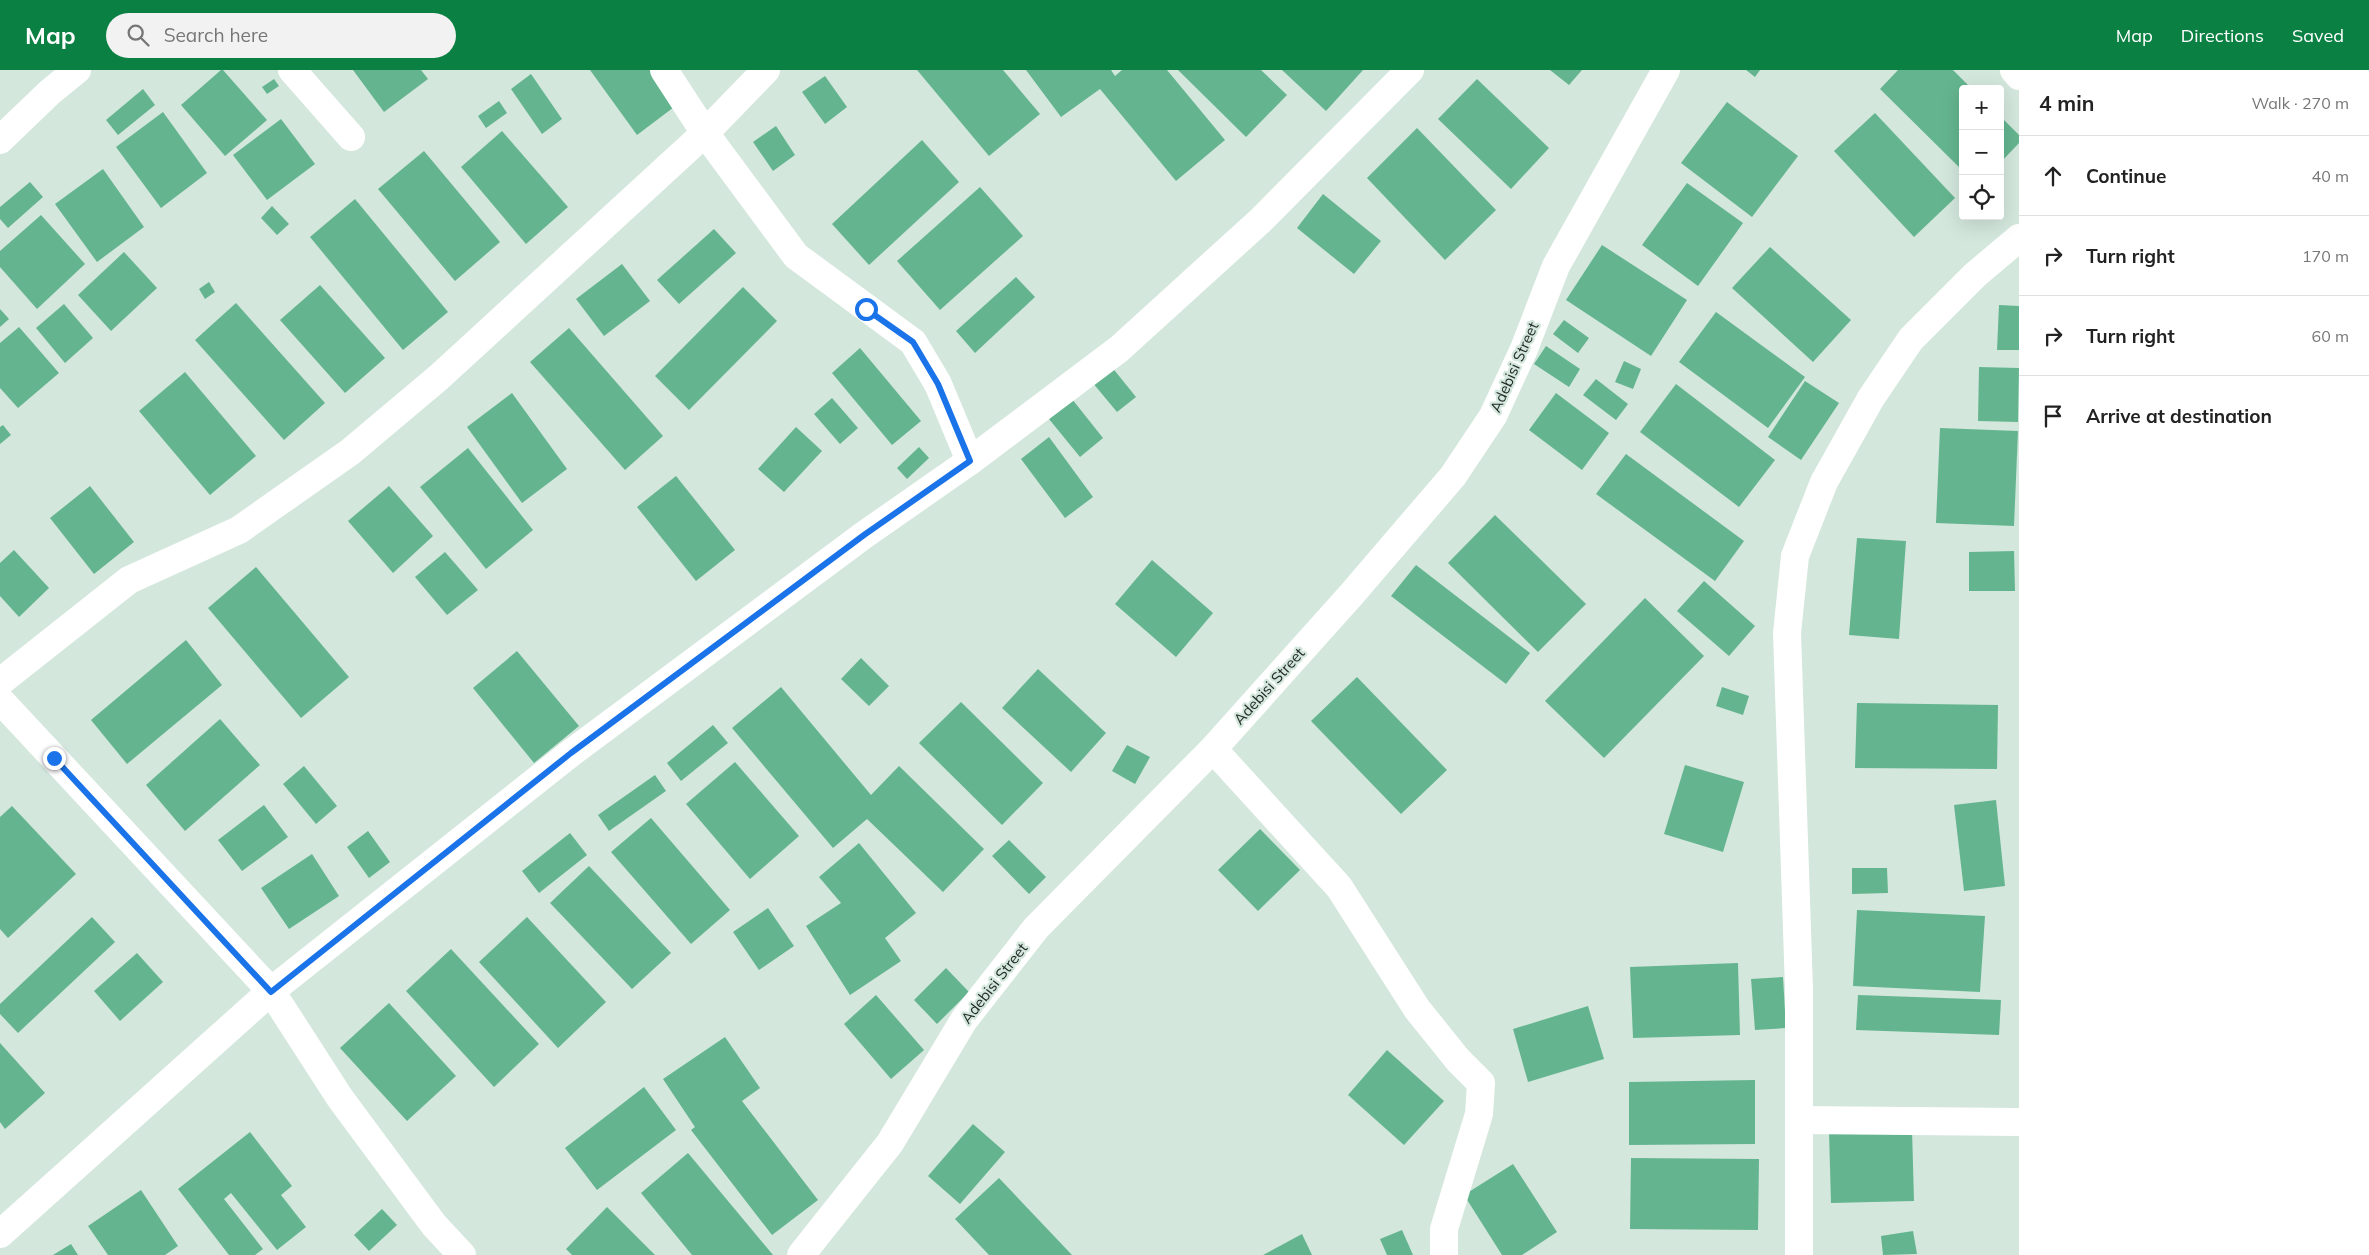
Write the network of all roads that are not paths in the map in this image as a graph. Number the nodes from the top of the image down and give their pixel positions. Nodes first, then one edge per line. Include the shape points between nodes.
1 (77, 70) edge
2 (292, 70) edge
3 (664, 70) edge
4 (766, 70) edge
5 (1410, 70) edge
6 (1666, 70) edge
7 (2014, 70) edge
8 (2019, 76) edge
9 (705, 133) junction
10 (351, 137) dead end
11 (0, 140) edge
12 (2019, 238) edge
13 (970, 461) junction
14 (0, 682) edge
15 (0, 700) edge
16 (1213, 749) junction
17 (271, 992) junction
18 (1799, 1120) junction
19 (2019, 1122) edge
20 (0, 1234) edge
21 (462, 1255) edge
22 (801, 1255) edge
23 (1444, 1255) edge
24 (1798, 1255) edge

1 - 11 street
2 - 10 street
3 - 9 street
4 - 9 street
5 - 13 street via 1261,220 1119,349
6 - 16 street, Adebisi Street via 1556,266 1524,350 1493,416 1452,476
7 - 8 street
9 - 13 street via 796,256 913,342 938,384
9 - 14 street via 438,378 350,452 239,530 130,580
12 - 18 street via 1976,275 1912,339 1870,398 1824,482 1795,556 1787,634 1799,988
13 - 17 street via 864,535 571,753
15 - 17 street
16 - 22 street, Adebisi Street via 1036,928 964,1020 890,1143
16 - 23 street via 1339,887 1417,1009 1481,1083 1479,1114 1444,1229
17 - 20 street
17 - 21 street via 340,1098 434,1225
18 - 19 street
18 - 24 street

